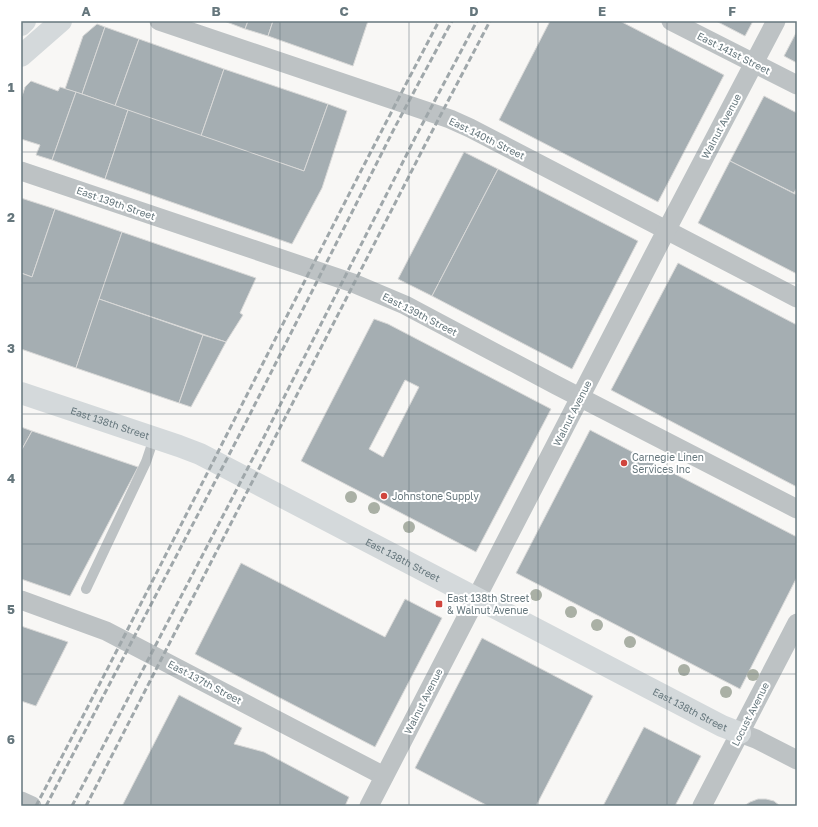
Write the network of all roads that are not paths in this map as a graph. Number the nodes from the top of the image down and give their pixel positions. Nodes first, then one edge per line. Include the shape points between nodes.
1 (25, 21) edge
2 (61, 21) edge
3 (159, 21) edge
4 (671, 21) edge
5 (776, 21) edge
6 (21, 25) edge
7 (21, 56) edge
8 (754, 63) junction
9 (797, 85) edge
10 (21, 171) edge
11 (666, 231) junction
12 (797, 298) edge
13 (21, 393) edge
14 (580, 397) junction
15 (154, 438) junction
16 (797, 510) edge
17 (86, 589) dead end
18 (476, 598) junction
19 (21, 600) edge
20 (797, 623) edge
21 (740, 733) junction
22 (797, 760) edge
23 (384, 776) junction
24 (21, 801) edge
25 (32, 806) edge
26 (369, 806) edge
27 (702, 806) edge

1 - 6 main road
2 - 7 main road
3 - 11 street, East 140th Street via 470,128
4 - 8 street, East 141st Street
5 - 8 street, Walnut Avenue
8 - 9 street, East 141st Street
8 - 11 street, Walnut Avenue
10 - 14 street, East 139th Street via 384,295
11 - 12 street, East 140th Street
11 - 14 street, Walnut Avenue
13 - 15 main road, East 138th Street
14 - 16 street, East 139th Street
14 - 18 street, Walnut Avenue
15 - 17 lane via 146,462
15 - 18 main road, East 138th Street via 193,451 220,464
18 - 21 main road, East 138th Street
18 - 23 street, Walnut Avenue
19 - 23 street, East 137th Street via 106,630
20 - 21 street, Locust Avenue
21 - 22 street, East 138th Street
21 - 27 street, Locust Avenue
23 - 26 street, Walnut Avenue
24 - 25 street

